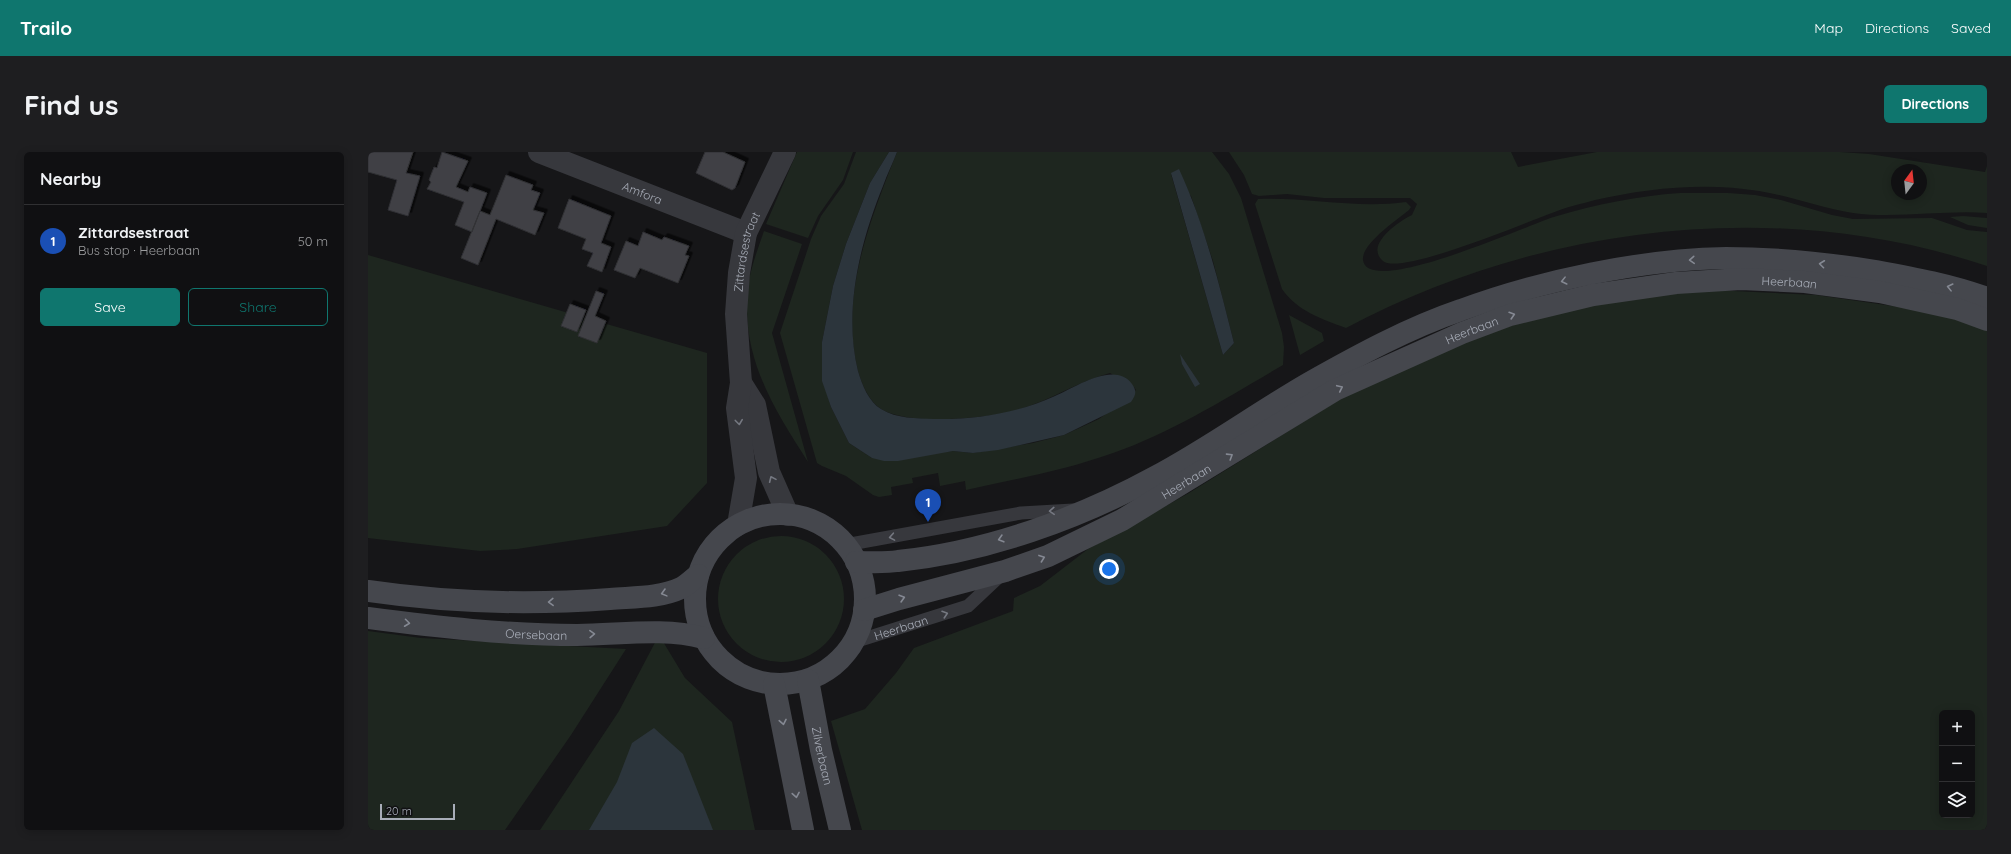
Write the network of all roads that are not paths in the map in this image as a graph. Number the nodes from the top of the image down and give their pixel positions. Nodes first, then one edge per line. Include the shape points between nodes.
1 (539, 152) edge
2 (785, 152) edge
3 (746, 233) junction
4 (1987, 298) edge
5 (1987, 320) edge
6 (741, 383) junction
7 (788, 514) junction
8 (738, 525) junction
9 (851, 553) junction
10 (1005, 571) junction
11 (698, 575) junction
12 (368, 591) edge
13 (864, 610) junction
14 (368, 618) edge
15 (704, 638) junction
16 (854, 642) junction
17 (808, 680) junction
18 (774, 684) junction
19 (803, 830) edge
20 (840, 830) edge

1 - 3 street, Amfora
2 - 3 street, Zittardsestraat
3 - 6 street, Zittardsestraat via 739,273 736,314
4 -> 9 main road, Heerbaan via 1966,290 1910,277 1788,260 1725,258 1673,262 1592,274 1508,294 1421,326 1309,384 1156,477 1091,509 1038,529 946,554 895,562
10 -> 5 main road, Heerbaan via 1048,556 1122,520 1335,390 1462,333 1510,315 1593,295 1676,283 1741,279 1805,282 1880,292 1957,309
7 -> 6 street, Zittardsestraat via 769,472 755,405
6 -> 8 street, Zittardsestraat via 737,408 746,478
7 - 8 main road via 765,516
7 - 9 main road via 815,522 830,530
8 - 11 main road via 710,549
9 - 13 main road via 864,584
13 -> 10 main road, Heerbaan
16 -> 10 lane, Heerbaan via 968,606
11 -> 12 main road via 682,588 659,594 567,602 492,603 414,598
11 - 15 main road via 695,609
13 - 16 main road
14 -> 15 main road, Oersebaan via 520,633 576,635 654,632 688,634
15 - 18 main road via 716,655 731,669 749,678
16 - 17 main road via 839,660 823,673
17 - 18 main road via 792,684
17 - 20 main road, Zilverbaan
18 -> 19 main road

